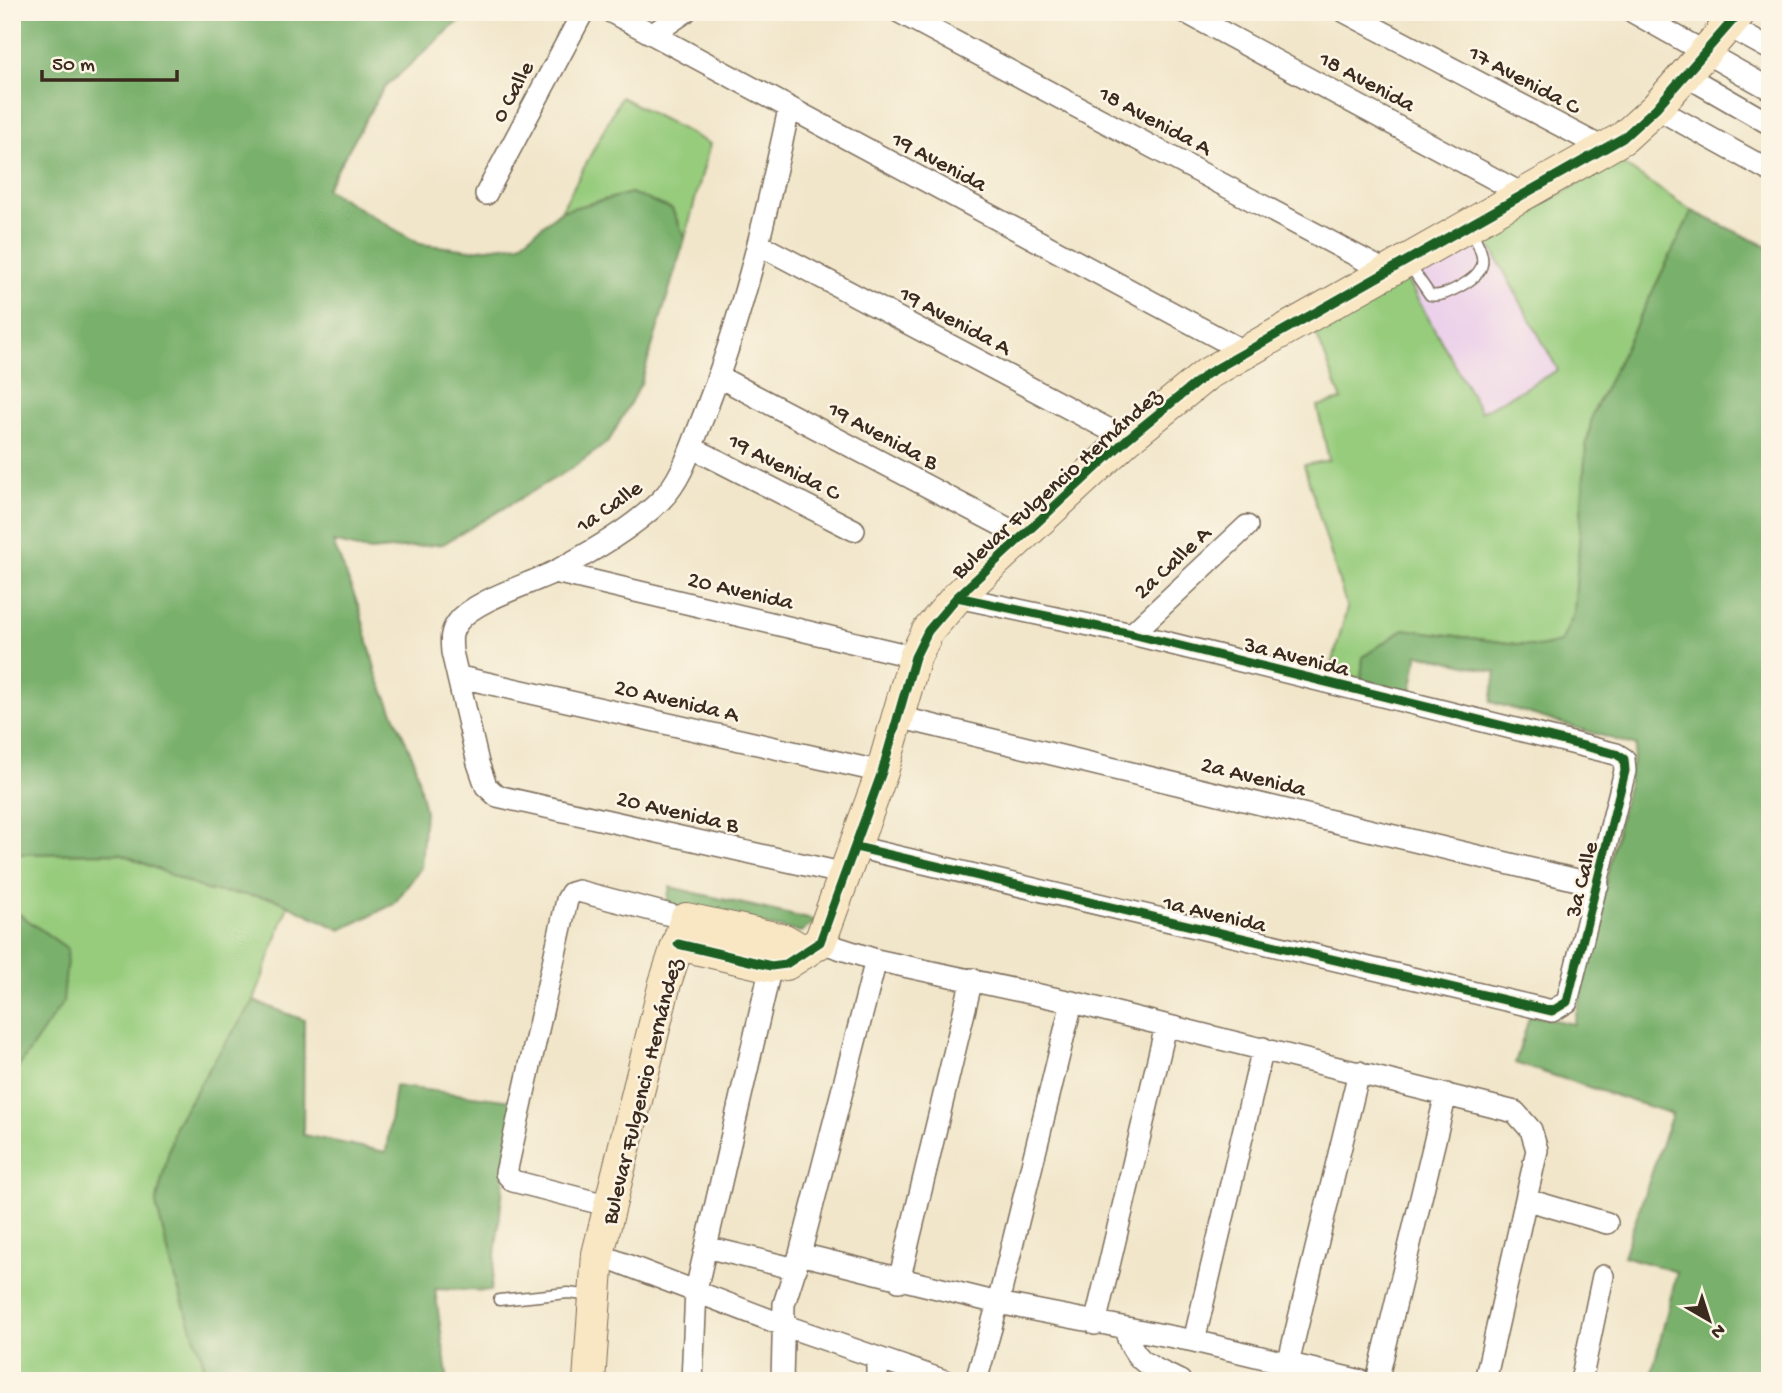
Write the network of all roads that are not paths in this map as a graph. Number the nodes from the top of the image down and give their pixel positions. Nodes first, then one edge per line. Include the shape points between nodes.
1 (583, 12) edge
2 (611, 12) edge
3 (685, 12) edge
4 (900, 12) edge
5 (1185, 12) edge
6 (1345, 12) edge
7 (1633, 12) edge
8 (1734, 19) edge
9 (653, 34) junction
10 (1770, 49) edge
11 (1705, 51) junction
12 (1685, 75) junction
13 (1770, 89) edge
14 (1656, 108) junction
15 (789, 109) junction
16 (1770, 124) edge
17 (1607, 150) junction
18 (1770, 171) edge
19 (486, 194) dead end
20 (1526, 196) junction
21 (1471, 228) junction
22 (760, 245) junction
23 (1397, 267) junction
24 (1245, 352) junction
25 (720, 378) junction
26 (1127, 439) junction
27 (693, 448) junction
28 (1247, 526) dead end
29 (854, 530) dead end
30 (1022, 536) junction
31 (555, 572) junction
32 (957, 597) junction
33 (1132, 634) junction
34 (915, 657) junction
35 (460, 677) junction
36 (898, 716) junction
37 (1625, 759) joint
38 (882, 772) junction
39 (497, 796) joint
40 (851, 861) junction
41 (1598, 885) junction
42 (682, 932) junction
43 (813, 947) junction
44 (876, 960) junction
45 (771, 966) junction
46 (972, 979) junction
47 (1072, 1002) junction
48 (1564, 1006) joint
49 (1166, 1026) junction
50 (1263, 1048) junction
51 (1359, 1072) junction
52 (1446, 1094) junction
53 (1528, 1200) junction
54 (610, 1206) junction
55 (1607, 1223) dead end
56 (706, 1247) junction
57 (598, 1254) junction
58 (798, 1261) junction
59 (1603, 1276) dead end
60 (899, 1281) junction
61 (696, 1290) junction
62 (593, 1296) junction
63 (499, 1300) dead end
64 (998, 1304) junction
65 (1094, 1324) junction
66 (783, 1325) junction
67 (1125, 1329) junction
68 (1194, 1341) junction
69 (877, 1358) junction
70 (1288, 1364) junction
71 (589, 1381) edge
72 (692, 1381) edge
73 (782, 1381) edge
74 (877, 1381) edge
75 (945, 1381) edge
76 (975, 1381) edge
77 (1180, 1381) edge
78 (1361, 1381) edge
79 (1377, 1381) edge
80 (1485, 1381) edge
81 (1581, 1381) edge

1 - 19 street, 0 Calle
2 - 9 street, 19 Avenida
3 - 9 street
4 - 23 street, 18 Avenida A
5 - 20 street, 18 Avenida
6 - 17 street, 17 Avenida C
7 - 11 street
8 - 10 street
8 - 11 street, Bulevar Fulgencio Hernández
9 - 15 street, 19 Avenida
11 - 12 street, Bulevar Fulgencio Hernández
11 - 13 street
12 - 14 street, Bulevar Fulgencio Hernández
12 - 16 street
14 - 17 street, Bulevar Fulgencio Hernández
14 - 18 street
15 - 22 street, 1a Calle
15 - 24 street, 19 Avenida
17 - 20 street, Bulevar Fulgencio Hernández
20 - 21 street, Bulevar Fulgencio Hernández
21 - 23 street, Bulevar Fulgencio Hernández
21 - 23 lane via 1483,267 1469,282 1430,295
22 - 25 street, 1a Calle
22 - 26 street, 19 Avenida A
23 - 24 street, Bulevar Fulgencio Hernández
24 - 26 street, Bulevar Fulgencio Hernández via 1173,399
25 - 27 street, 1a Calle
25 - 30 street, 19 Avenida B
26 - 30 street, Bulevar Fulgencio Hernández
27 - 29 street, 19 Avenida C
27 - 31 street, 1a Calle via 660,502
28 - 33 street, 2a Calle A
30 - 32 street, Bulevar Fulgencio Hernández
31 - 34 street, 20 Avenida
31 - 35 street, 1a Calle via 493,599 459,620 451,633
32 - 33 street, 3a Avenida
32 - 34 street, Bulevar Fulgencio Hernández via 928,631
33 - 37 street, 3a Avenida
34 - 36 street, Bulevar Fulgencio Hernández
35 - 38 street, 20 Avenida A
35 - 39 street, 1a Calle via 478,763 486,786
36 - 38 street, Bulevar Fulgencio Hernández
36 - 41 street, 2a Avenida
37 - 41 street, 3a Calle
38 - 40 street, Bulevar Fulgencio Hernández
39 - 40 street, 20 Avenida B
40 - 43 street, Bulevar Fulgencio Hernández
40 - 48 street, 1a Avenida via 1552,1011
41 - 48 street, 3a Calle
42 - 43 street via 784,940
42 - 45 street
42 - 54 street, Bulevar Fulgencio Hernández
42 - 54 street via 578,891 567,900 506,1173 513,1181
43 - 44 street
43 - 45 street via 786,964
44 - 46 street
44 - 58 street
45 - 56 street
46 - 47 street
46 - 60 street
47 - 49 street
47 - 64 street
49 - 50 street
49 - 65 street
50 - 51 street
50 - 68 street
51 - 52 street
51 - 70 street
52 - 53 street via 1515,1112 1526,1124 1537,1150
52 - 79 street
53 - 55 street
53 - 80 street
54 - 57 street, Bulevar Fulgencio Hernández
56 - 58 street
56 - 61 street
57 - 61 street
57 - 62 street, Bulevar Fulgencio Hernández
58 - 60 street
58 - 66 street via 784,1304
59 - 81 street
60 - 64 street
61 - 66 street
61 - 72 street
62 - 63 lane via 568,1293
62 - 71 street, Bulevar Fulgencio Hernández
64 - 65 street
64 - 76 street
65 - 67 street
66 - 69 street
66 - 73 street
67 - 68 street
67 - 77 street via 1138,1358
68 - 70 street
69 - 74 street
69 - 75 street
70 - 78 street

